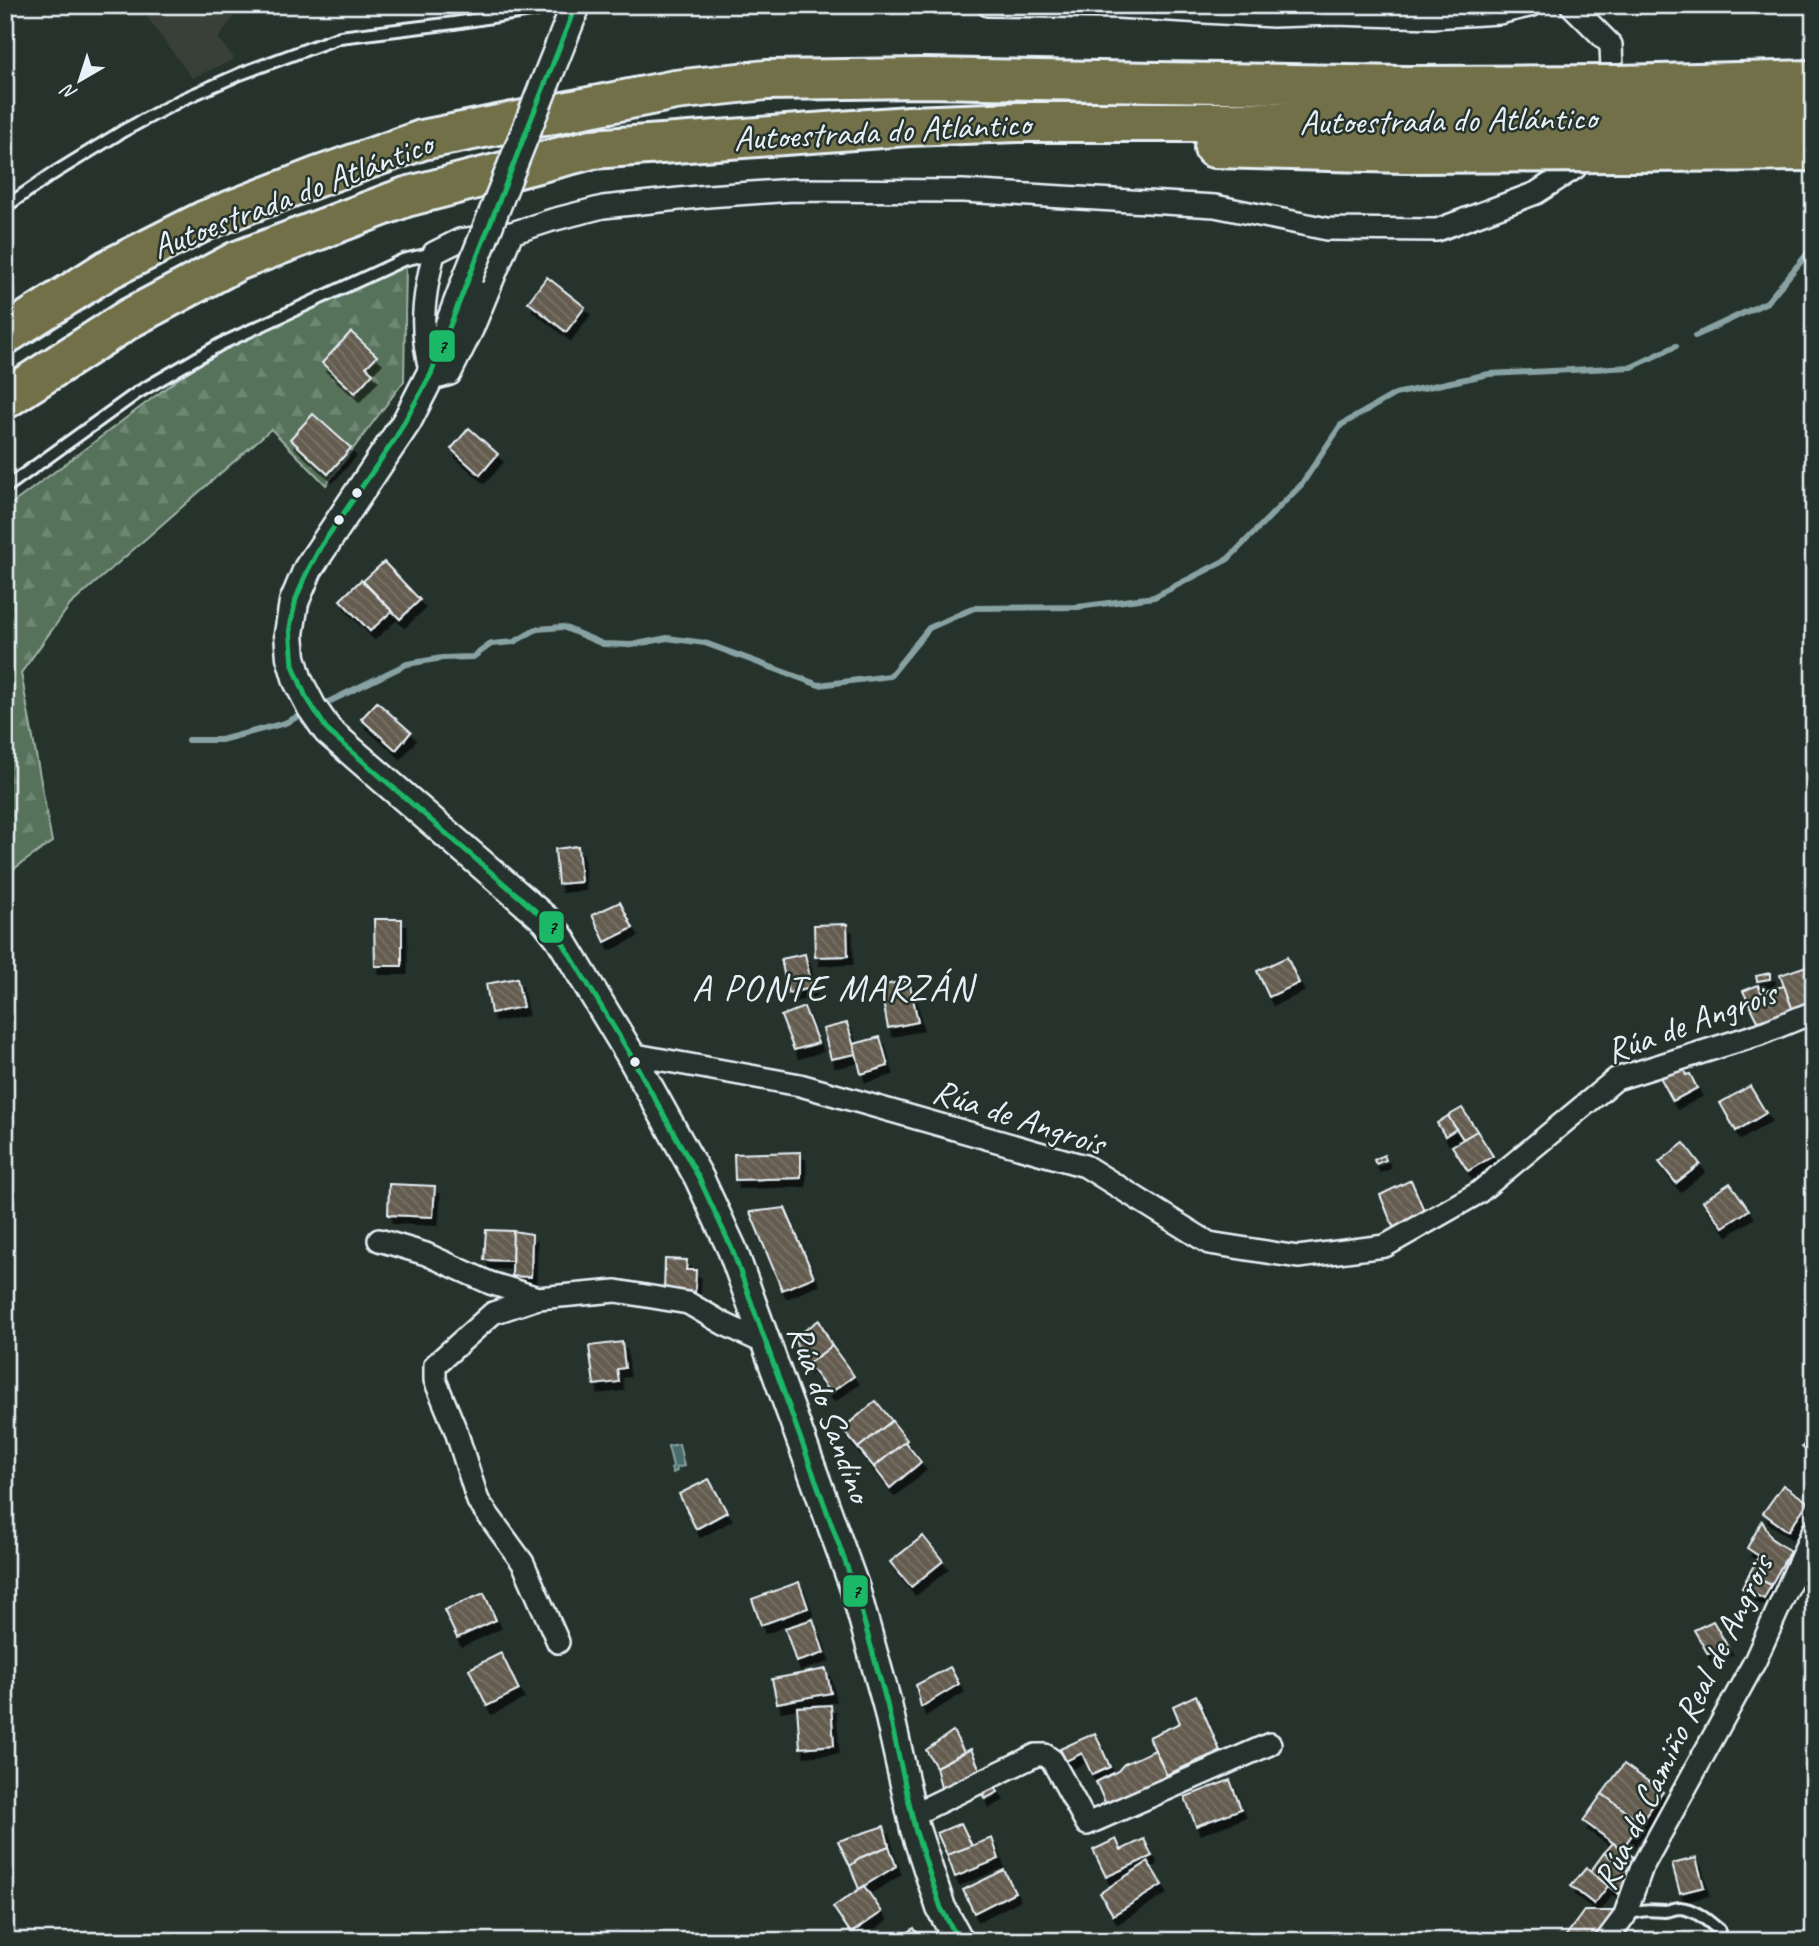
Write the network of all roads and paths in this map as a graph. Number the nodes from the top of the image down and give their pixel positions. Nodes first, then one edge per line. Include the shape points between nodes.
1 (550, 5) edge
2 (576, 5) edge
3 (988, 5) edge
4 (1533, 5) edge
5 (1571, 5) edge
6 (1814, 80) edge
7 (1814, 116) edge
8 (1407, 121) junction
9 (1814, 151) edge
10 (5, 207) edge
11 (512, 233) junction
12 (433, 253) junction
13 (5, 335) edge
14 (431, 374) junction
15 (5, 399) edge
16 (5, 488) edge
17 (1814, 1012) edge
18 (630, 1054) junction
19 (379, 1240) dead end
20 (538, 1298) junction
21 (765, 1343) junction
22 (1814, 1529) edge
23 (558, 1642) dead end
24 (1270, 1744) dead end
25 (912, 1815) junction
26 (1624, 1917) junction
27 (1719, 1930) dead end
28 (960, 1941) edge
29 (1606, 1941) edge

1 - 10 lane via 340,37 240,74 181,100 92,150
2 - 14 street, bridge
3 - 4 street via 1433,17 1499,13
5 - 11 street via 1611,46 1613,104 1575,168 1536,193 1437,230 1327,229 1215,206 883,190 744,193 603,207
6 - 8 highway, Autoestrada do Atlántico, bridge via 1616,85
7 - 8 highway, Autoestrada do Atlántico, bridge
8 - 9 highway, bridge
8 - 13 highway, Autoestrada do Atlántico via 924,78 766,80 676,90 422,140 317,177 206,220 107,270
8 - 15 highway, Autoestrada do Atlántico via 1018,122 592,149 407,197 237,261 130,318
11 - 12 street via 460,240
11 - 14 street via 450,374
12 - 14 street via 423,298 424,348
12 - 16 lane via 403,260 221,344 137,393
14 - 18 street, Rúa do Sandino via 407,421 308,569 290,624 291,657 298,681 328,731 546,920
17 - 18 street, Rúa de Angrois via 1760,1034 1616,1079 1478,1193 1385,1246 1298,1257 1209,1243 1085,1166 800,1085
18 - 21 street, Rúa do Sandino via 732,1249
19 - 20 street
20 - 21 street via 616,1291 688,1303
20 - 23 street via 493,1313 435,1365 435,1380 478,1500 523,1563
21 - 25 street, Rúa do Sandino via 855,1589
22 - 26 street, Rúa do Camiño Real de Angrois via 1755,1661 1643,1867
24 - 25 street via 1087,1824 1045,1755 1016,1763
25 - 28 street, Rúa do Sandino via 942,1908
26 - 27 lane via 1649,1909 1679,1908 1693,1911
26 - 29 street, Rúa do Camiño Real de Angrois

